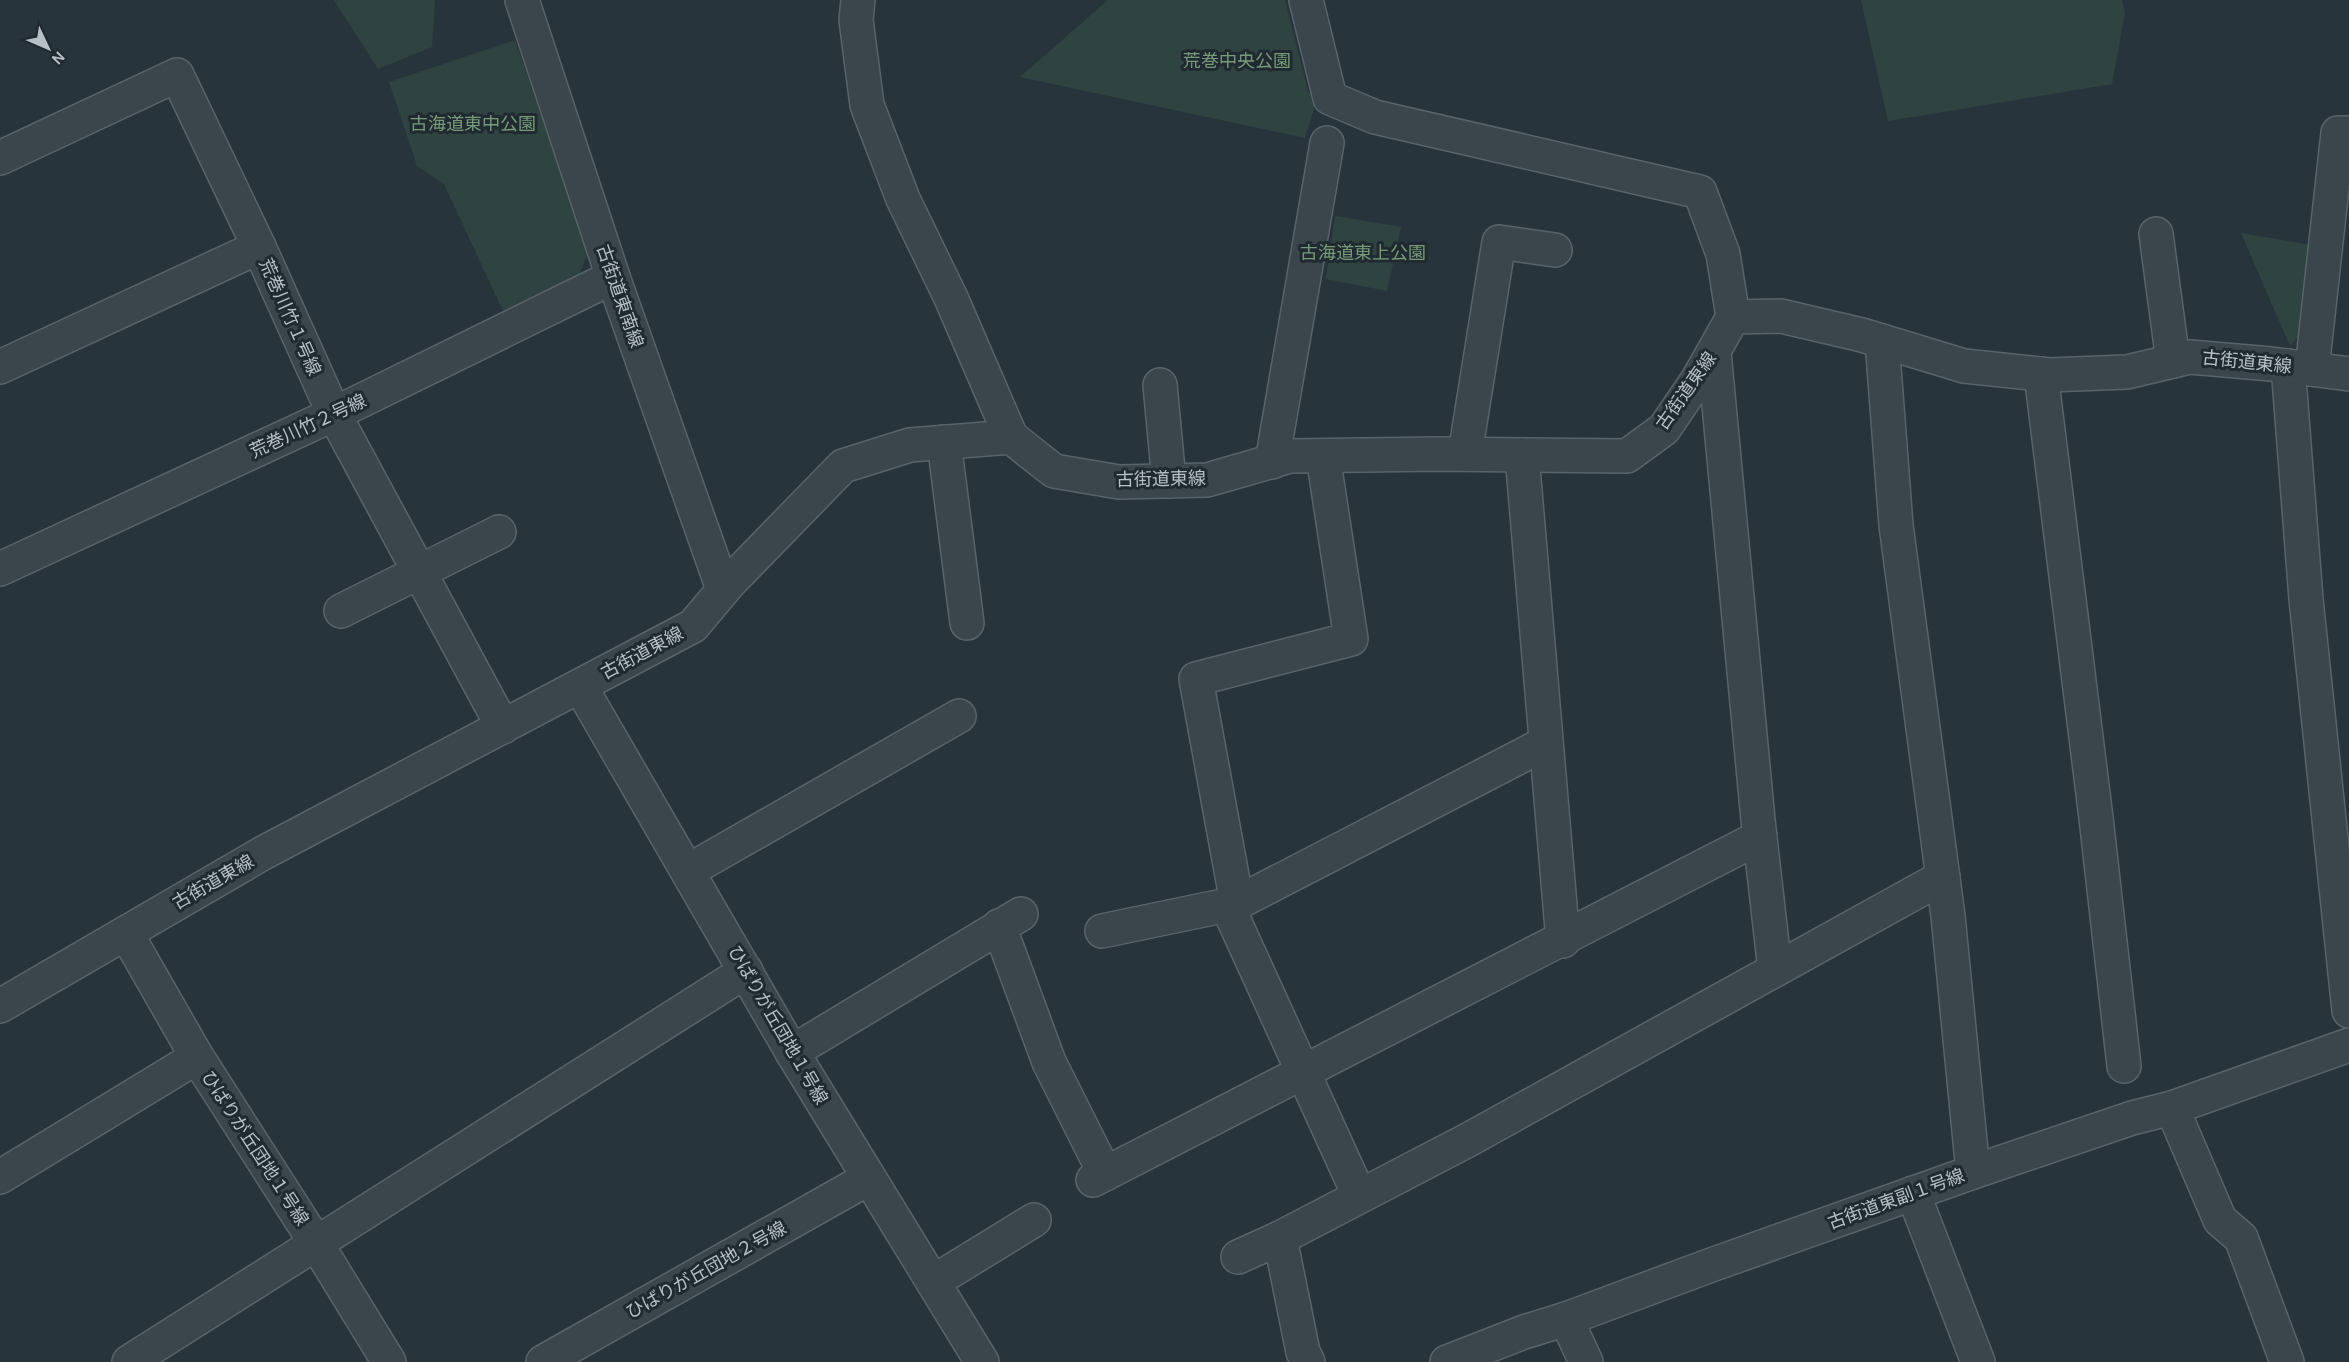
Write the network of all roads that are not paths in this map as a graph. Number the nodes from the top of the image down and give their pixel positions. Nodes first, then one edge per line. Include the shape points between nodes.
1 (522, 0) edge
2 (858, 0) edge
3 (1306, 0) edge
4 (2349, 133) edge
5 (1327, 143) dead end
6 (0, 158) edge
7 (2156, 234) dead end
8 (259, 247) junction
9 (1556, 250) dead end
10 (613, 277) junction
11 (1733, 317) junction
12 (1882, 341) junction
13 (1714, 352) junction
14 (2173, 361) junction
15 (0, 367) edge
16 (2300, 368) junction
17 (2041, 374) junction
18 (2349, 374) edge
19 (1160, 385) dead end
20 (334, 414) junction
21 (1011, 436) junction
22 (944, 442) junction
23 (1465, 454) junction
24 (1522, 455) junction
25 (1323, 456) junction
26 (1272, 462) junction
27 (1169, 481) junction
28 (499, 532) dead end
29 (0, 569) edge
30 (419, 572) junction
31 (723, 589) junction
32 (341, 611) dead end
33 (967, 624) dead end
34 (580, 686) junction
35 (959, 716) dead end
36 (503, 727) junction
37 (1546, 743) junction
38 (1760, 837) junction
39 (688, 871) junction
40 (1943, 877) junction
41 (1232, 904) junction
42 (1102, 931) dead end
43 (126, 933) junction
44 (1563, 940) junction
45 (1775, 970) junction
46 (746, 971) junction
47 (0, 1006) edge
48 (2349, 1011) edge
49 (2349, 1045) edge
50 (792, 1052) junction
51 (197, 1057) junction
52 (2124, 1066) dead end
53 (1302, 1074) junction
54 (2172, 1108) junction
55 (1973, 1172) junction
56 (0, 1177) edge
57 (869, 1178) junction
58 (1913, 1193) junction
59 (1359, 1195) junction
60 (1034, 1220) dead end
61 (1280, 1238) junction
62 (316, 1243) junction
63 (1238, 1257) dead end
64 (933, 1282) junction
65 (1566, 1320) junction
66 (129, 1362) edge
67 (388, 1362) edge
68 (543, 1362) edge
69 (982, 1362) edge
70 (1308, 1362) edge
71 (1447, 1362) edge
72 (1586, 1362) edge
73 (1978, 1362) edge
74 (2287, 1362) edge

1 - 10 street, 古街道東南線
2 - 21 street via 856,20 867,105 903,200
3 - 11 street via 1330,99 1375,117 1700,192 1723,254
4 - 16 street via 2338,133
5 - 26 street
6 - 8 street, 荒巻川竹１号線 via 177,75
7 - 14 street
8 - 15 street
8 - 20 street, 荒巻川竹１号線
9 - 23 street via 1499,242
10 - 20 street, 荒巻川竹２号線
10 - 31 street, 古街道東南線
11 - 12 street, 古街道東線 via 1781,316
11 - 13 street, 古街道東線
12 - 17 street, 古街道東線 via 1964,366
12 - 40 street via 1896,525
13 - 24 street, 古街道東線 via 1664,429 1627,456
13 - 38 street
14 - 16 street, 古街道東線 via 2190,357
14 - 17 street, 古街道東線 via 2127,372
16 - 18 street, 古街道東線
16 - 48 street via 2306,599
17 - 52 street
19 - 27 street
20 - 29 street, 荒巻川竹２号線
20 - 30 street, 荒巻川竹１号線
21 - 22 street, 古街道東線
21 - 27 street, 古街道東線 via 1054,471 1119,482
22 - 31 street, 古街道東線 via 910,445 843,466
22 - 33 street
23 - 24 street, 古街道東線
23 - 25 street, 古街道東線
24 - 37 street
25 - 26 street, 古街道東線 via 1290,456
25 - 41 street via 1351,639 1196,679
26 - 27 street, 古街道東線 via 1207,480
28 - 30 street
30 - 32 street
30 - 36 street, 荒巻川竹１号線
31 - 34 street, 古街道東線 via 693,626
34 - 36 street, 古街道東線
34 - 39 street, ひばりが丘団地１号線
35 - 39 street
36 - 43 street, 古街道東線 via 263,853
37 - 41 street
37 - 44 street
38 - 44 street
38 - 45 street
39 - 46 street, ひばりが丘団地１号線
40 - 45 street
40 - 55 street
41 - 42 street
41 - 53 street
43 - 47 street, 古街道東線
43 - 51 street, ひばりが丘団地１号線
44 - 53 street
45 - 59 street via 1468,1140
46 - 50 street, ひばりが丘団地１号線
46 - 62 street
49 - 54 street, 古街道東副１号線
50 - 53 street via 1010,920 1049,1062 1099,1177
50 - 57 street, ひばりが丘団地１号線
51 - 56 street
51 - 62 street, ひばりが丘団地１号線
53 - 59 street
54 - 55 street, 古街道東副１号線
54 - 74 street via 2220,1220 2241,1238
55 - 58 street, 古街道東副１号線
57 - 64 street, ひばりが丘団地１号線
57 - 68 street, ひばりが丘団地２号線
58 - 65 street, 古街道東副１号線
58 - 73 street
59 - 61 street
60 - 64 street
61 - 63 street
61 - 70 street
62 - 66 street
62 - 67 street, ひばりが丘団地１号線
64 - 69 street, ひばりが丘団地１号線
65 - 71 street, 古街道東副１号線
65 - 72 street

